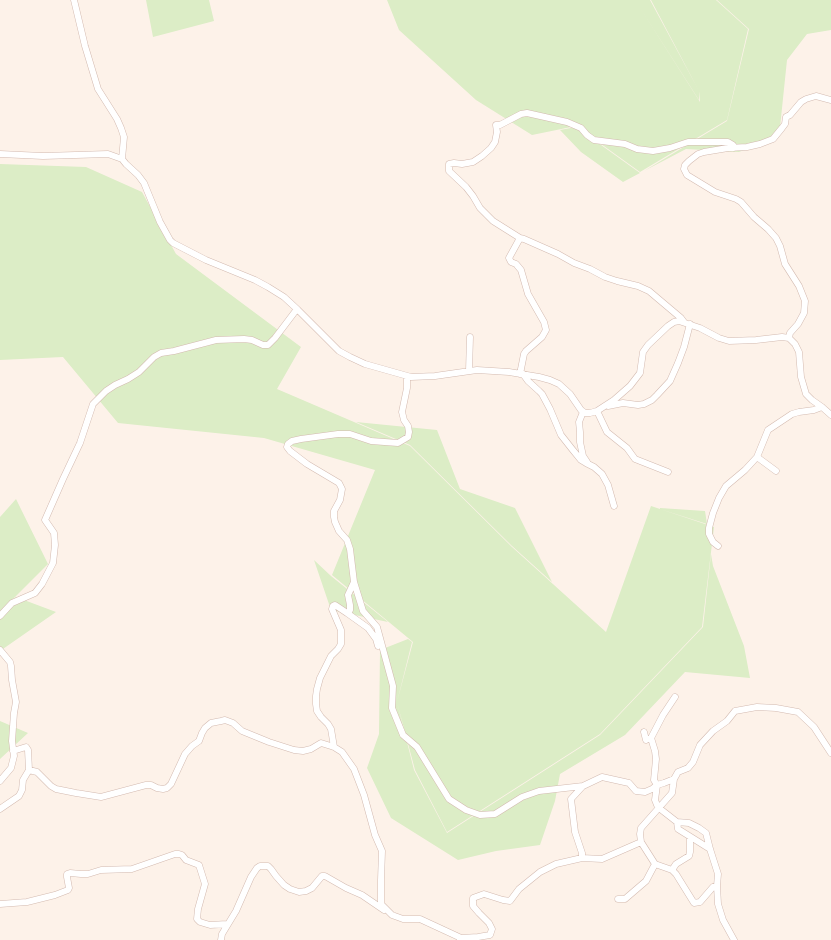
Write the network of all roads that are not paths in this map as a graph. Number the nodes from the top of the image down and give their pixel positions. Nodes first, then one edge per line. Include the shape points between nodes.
1 (74, 0) edge
2 (831, 100) edge
3 (734, 148) junction
4 (0, 154) edge
5 (122, 159) junction
6 (520, 238) junction
7 (297, 309) junction
8 (687, 323) junction
9 (470, 337) dead end
10 (789, 338) junction
11 (469, 371) junction
12 (522, 374) junction
13 (407, 377) junction
14 (606, 406) junction
15 (822, 407) junction
16 (597, 411) junction
17 (583, 412) junction
18 (831, 415) edge
19 (757, 457) junction
20 (591, 466) junction
21 (776, 471) dead end
22 (668, 472) dead end
23 (614, 506) dead end
24 (718, 546) dead end
25 (354, 582) junction
26 (347, 613) junction
27 (0, 616) edge
28 (0, 650) edge
29 (385, 656) junction
30 (675, 697) dead end
31 (644, 732) dead end
32 (651, 738) junction
33 (334, 747) junction
34 (13, 752) junction
35 (831, 753) edge
36 (10, 770) junction
37 (29, 770) junction
38 (0, 774) edge
39 (674, 779) junction
40 (0, 781) edge
41 (657, 785) junction
42 (583, 786) junction
43 (659, 808) junction
44 (0, 809) edge
45 (678, 822) junction
46 (690, 837) junction
47 (641, 842) junction
48 (710, 849) junction
49 (582, 858) junction
50 (655, 864) junction
51 (672, 870) junction
52 (717, 886) junction
53 (618, 899) dead end
54 (0, 904) edge
55 (392, 915) junction
56 (227, 924) junction
57 (460, 939) edge
58 (221, 940) edge
59 (734, 940) edge

1 - 5 street via 98,89 117,119 124,136
2 - 3 street via 816,96 806,99 786,117 785,124 774,140
3 - 6 street via 733,144 728,142 688,142 653,151 637,149 625,144 594,140 581,128 567,122 527,113 521,114 496,125 495,142 482,156 473,162 449,164 449,171 473,196 480,208 493,221
3 - 10 street via 698,154 684,169 687,175 715,192 741,202 776,238 785,264 805,301 804,312
4 - 5 street via 108,154
5 - 7 street via 147,187 160,222 173,243 262,284 284,297
6 - 8 street via 605,278 649,291
6 - 12 street via 510,258 511,262 521,270 528,294 546,330 524,354
7 - 13 street via 344,354 365,364
7 - 27 street via 268,345 244,339 216,340 161,353 128,379 106,391 93,404 80,443 45,520 54,533 52,563 35,593 12,603
8 - 10 street via 730,341
8 - 14 street via 671,324 648,345 643,352 638,376
8 - 14 street via 680,358 670,381 652,400 642,405 623,403
9 - 11 street
10 - 15 street via 799,352 804,390 808,397
11 - 12 street
11 - 13 street
12 - 17 street via 559,384
12 - 20 street via 542,394 561,435 576,455
13 - 25 street via 402,412 409,432 408,437 398,443 371,441 350,434 338,434 301,439 288,444 287,448 290,451 339,483 342,489 334,517 350,550
14 - 16 street
15 - 18 street
15 - 19 street via 792,414 768,430
16 - 17 street
16 - 22 street via 607,432 627,448 635,459
17 - 20 street via 579,422 580,442 583,456
19 - 21 street
19 - 24 street via 726,486 719,498 709,528 713,542
20 - 23 street via 604,476
25 - 26 street via 348,595 350,610
25 - 29 street via 363,611 377,627
26 - 29 street via 368,628
26 - 33 street via 333,606 341,630 341,644 331,656 320,678 316,696 317,711 331,729
28 - 34 street via 10,662 16,702
29 - 42 street via 393,686 392,708 403,735 417,747 449,799 480,815 495,814 522,797
30 - 32 street
31 - 32 street via 646,740
32 - 41 street via 656,754 654,780
33 - 37 street via 321,743 304,751 294,750 242,731 225,720 211,723 205,728 199,741 185,754 167,788 146,784 101,797 56,789 37,772
33 - 55 street via 342,752 354,769 364,795 382,851 381,904
34 - 36 street
34 - 37 street via 26,747
35 - 39 street via 814,727 798,712 757,707 735,711 700,745 693,762 688,768 678,772
36 - 38 street
36 - 40 street
37 - 44 street via 23,780 19,796
39 - 41 street
39 - 43 street via 672,793
41 - 42 street via 646,792 636,791 629,783 602,777
41 - 43 street via 655,800
42 - 49 street via 571,800 575,832
43 - 45 street
43 - 47 street via 641,828
45 - 46 street via 678,830
45 - 48 street via 689,823 706,833
46 - 48 street
46 - 51 street via 689,856 676,864
47 - 49 street via 602,859
47 - 50 street
48 - 52 street via 718,874
49 - 57 street via 556,864 540,872 519,889 510,901 484,894 473,898 473,906 492,929 490,935
50 - 51 street
50 - 53 street via 646,881 625,899
51 - 52 street via 694,903 700,902 713,887
52 - 59 street via 718,904 723,920
54 - 56 street via 27,902 68,890 67,874 70,873 88,874 101,870 132,869 179,854 199,865 205,884 197,919 210,925
55 - 56 street via 362,895 325,876 306,892 299,892 284,885 271,868 260,866
55 - 57 street via 403,919 420,919
56 - 58 street

